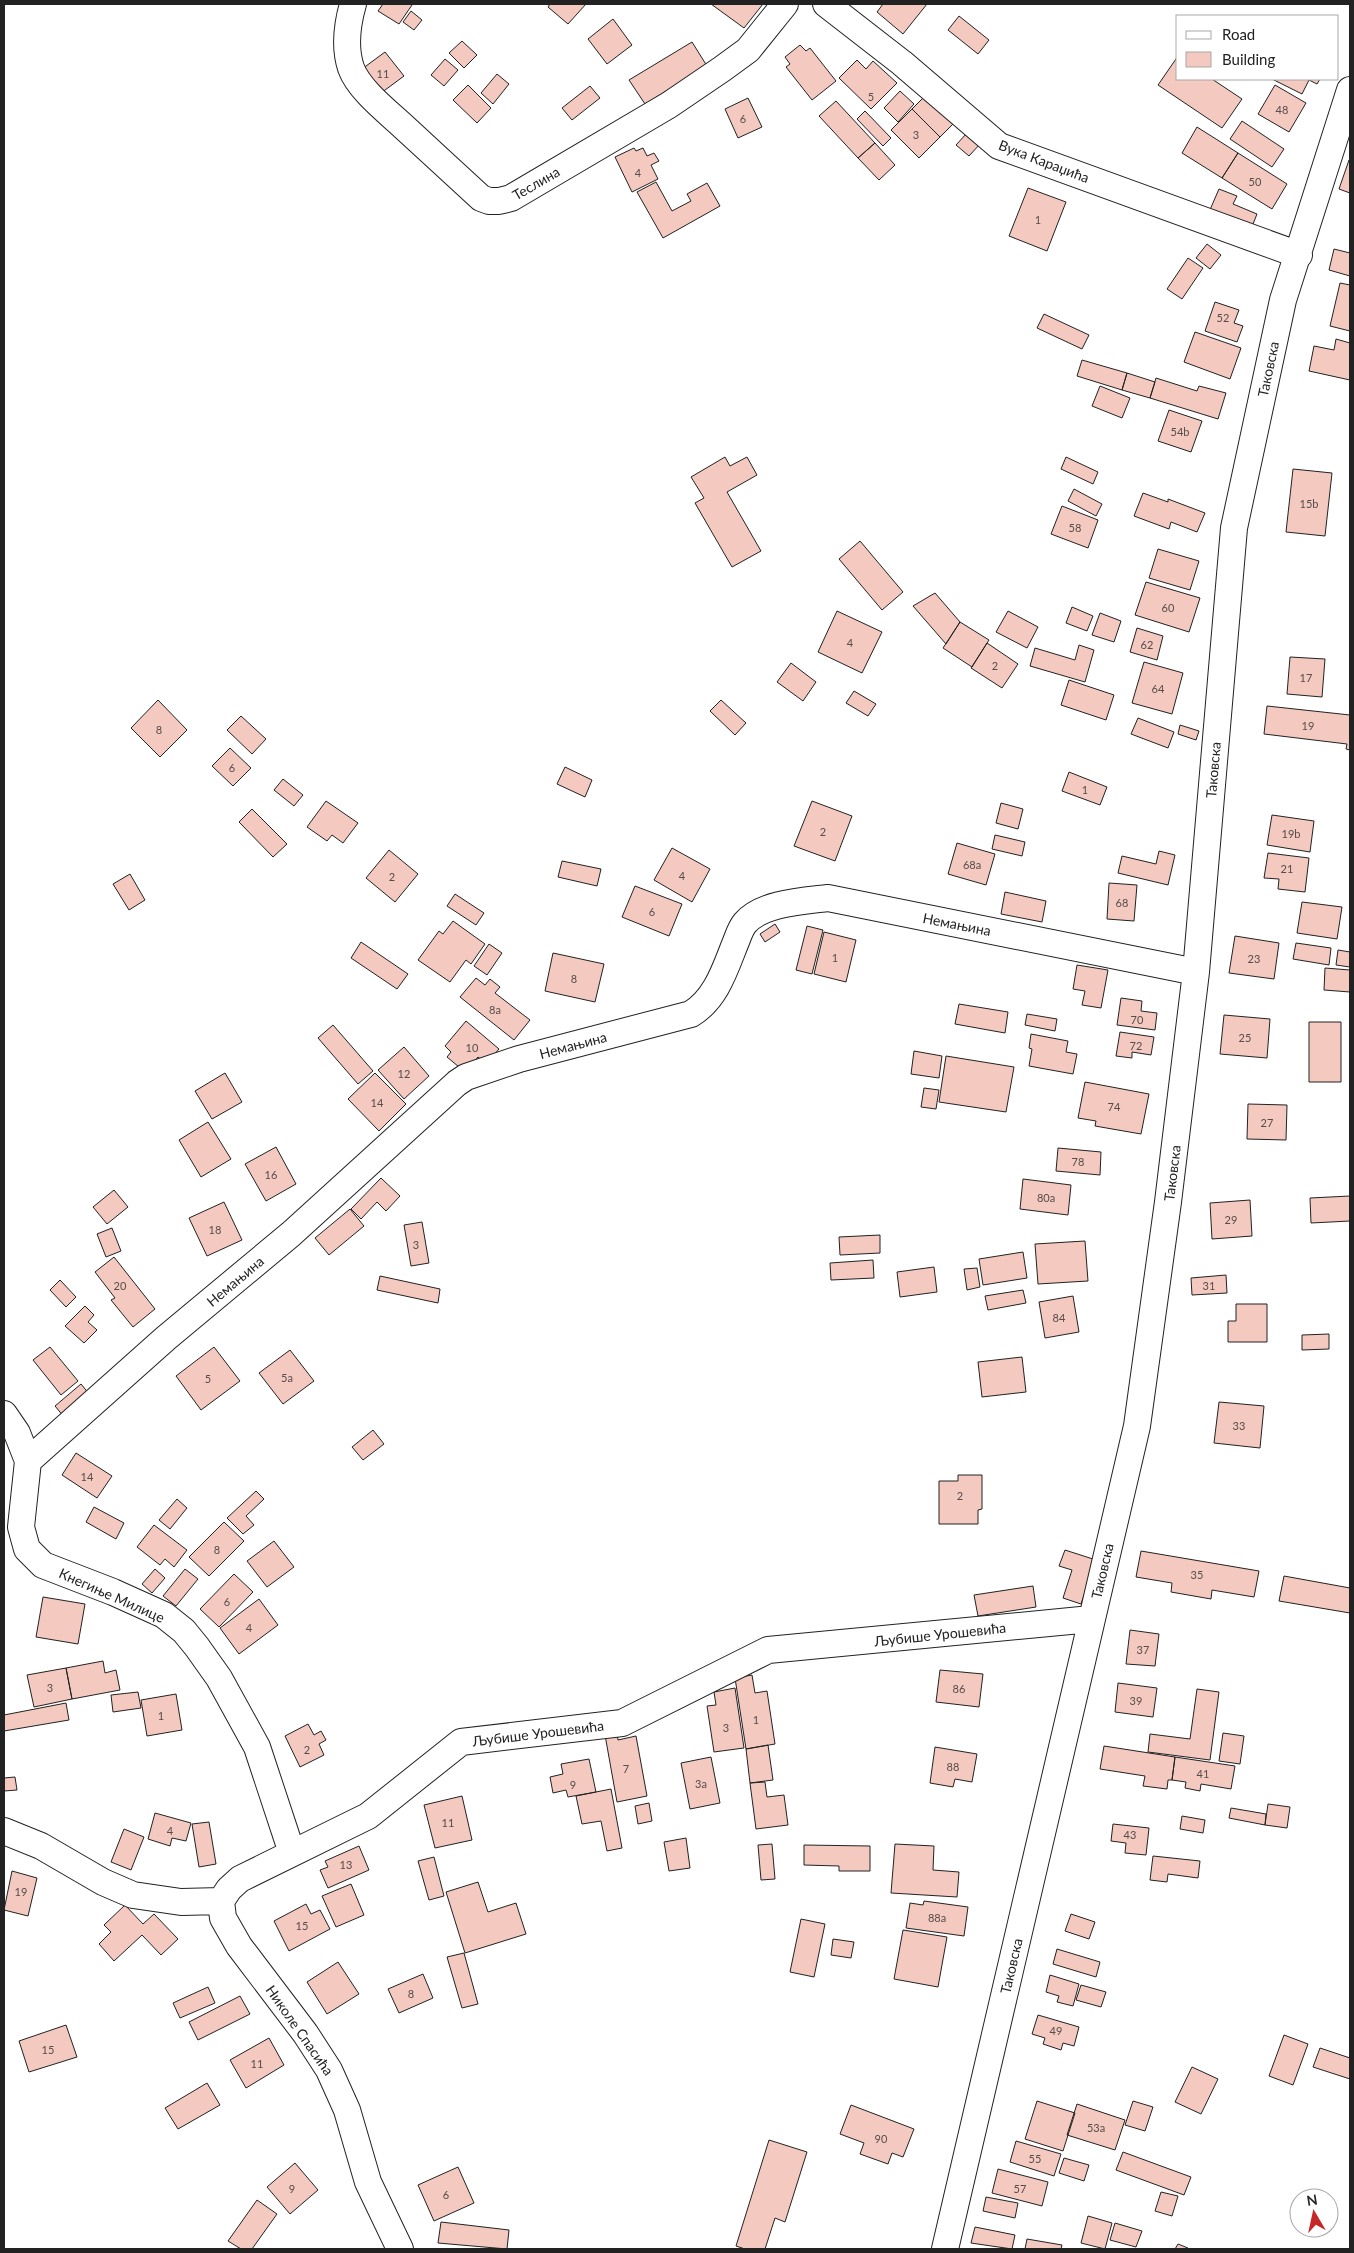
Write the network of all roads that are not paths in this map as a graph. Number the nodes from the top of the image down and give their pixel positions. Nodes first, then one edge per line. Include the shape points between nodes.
1 (353, 4) edge
2 (785, 4) edge
3 (826, 4) edge
4 (1350, 90) edge
5 (1299, 255) junction
6 (1196, 972) junction
7 (4, 1414) edge
8 (28, 1460) junction
9 (1091, 1619) junction
10 (4, 1831) edge
11 (292, 1853) junction
12 (221, 1901) junction
13 (400, 2249) edge
14 (945, 2249) edge

1 - 2 street, Теслина via 346,37 352,70 358,80 481,198 499,201 511,198 661,110 722,69 748,50
3 - 5 street, Вука Караџића via 1000,146
4 - 5 street, Таковска
5 - 6 street, Таковска via 1283,300 1234,528
6 - 8 street, Немањина via 828,898 791,902 757,914 740,930 711,996 692,1014 519,1058 457,1083 291,1234 166,1338
6 - 9 street, Таковска via 1137,1426
7 - 8 street, Кнегиње Милице via 17,1432
8 - 11 street, Кнегиње Милице via 21,1527 27,1549 43,1565 164,1615 198,1646 257,1747
9 - 11 street, Љубише Урошевића via 768,1650 622,1723 461,1742 368,1816
9 - 14 street, Таковска
10 - 12 street via 41,1846 103,1882 134,1895 181,1902
11 - 12 street, Љубише Урошевића via 240,1879 228,1889
12 - 13 street, Николе Спасића via 223,1918 239,1946 306,2033 329,2070 346,2110 368,2182

